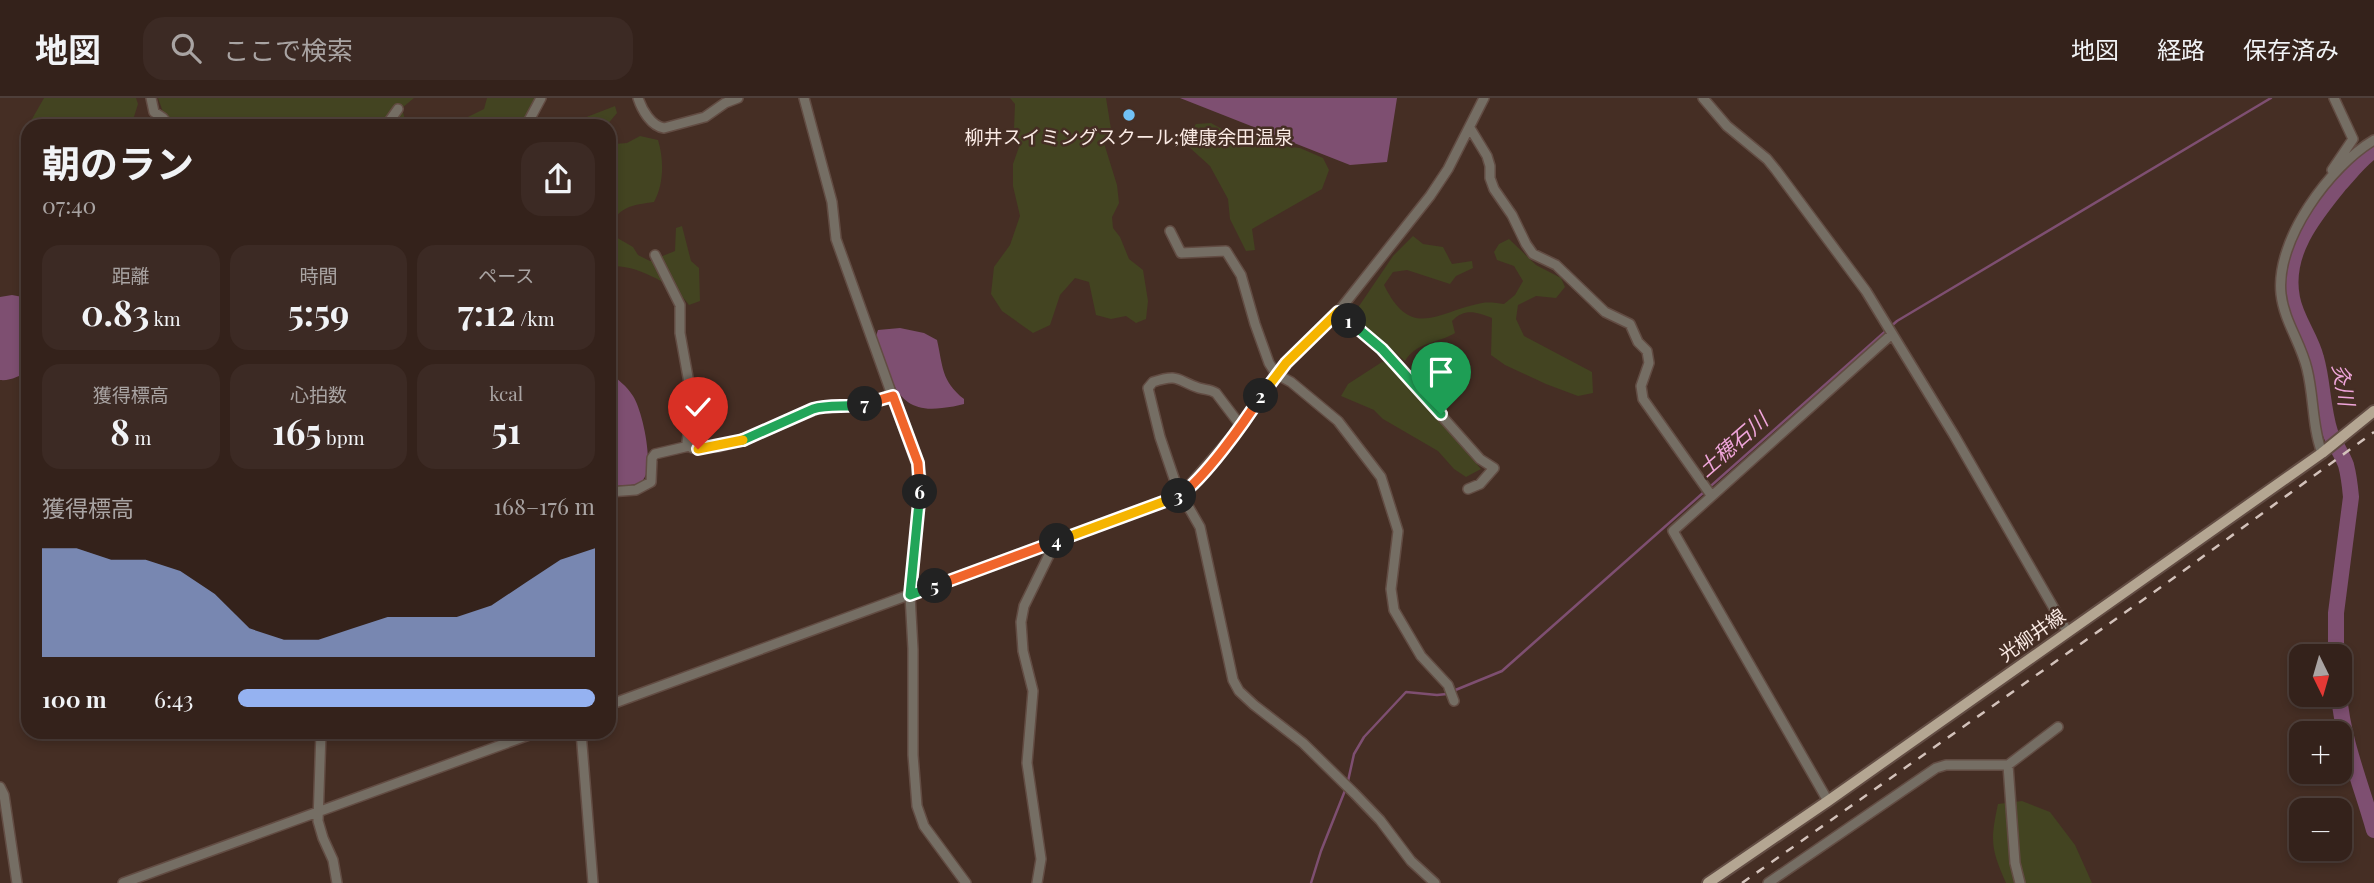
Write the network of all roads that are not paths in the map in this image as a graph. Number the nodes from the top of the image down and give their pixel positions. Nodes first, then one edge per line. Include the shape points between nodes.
1 (151, 98) edge
2 (541, 98) edge
3 (638, 98) edge
4 (738, 98) edge
5 (804, 98) edge
6 (1703, 98) edge
7 (2334, 98) edge
8 (1482, 99) edge
9 (398, 109) dead end
10 (164, 119) edge
11 (391, 119) edge
12 (530, 119) edge
13 (1470, 128) junction
14 (2374, 140) edge
15 (2317, 195) junction
16 (1170, 231) dead end
17 (655, 255) dead end
18 (1338, 312) junction
19 (1892, 334) junction
20 (1276, 374) junction
21 (893, 396) junction
22 (2374, 411) edge
23 (1241, 426) junction
24 (689, 446) junction
25 (2325, 450) junction
26 (1468, 489) dead end
27 (616, 491) edge
28 (1708, 491) junction
29 (1181, 495) junction
30 (1047, 545) junction
31 (910, 595) junction
32 (2067, 631) junction
33 (1452, 696) dead end
34 (616, 702) edge
35 (2058, 727) dead end
36 (321, 739) edge
37 (518, 739) edge
38 (582, 739) edge
39 (2007, 765) junction
40 (0, 787) edge
41 (1828, 801) junction
42 (319, 812) junction
43 (17, 883) edge
44 (123, 883) edge
45 (337, 883) edge
46 (593, 883) edge
47 (966, 883) edge
48 (1037, 883) edge
49 (1435, 883) edge
50 (1708, 883) edge
51 (1768, 883) edge
52 (2020, 883) edge

1 - 10 street via 154,112
2 - 12 street
3 - 4 street via 648,117 664,128 705,117
5 - 21 street via 832,202 836,239
6 - 19 street via 1776,170 1866,291
7 - 15 street via 2353,139
8 - 13 street
9 - 11 street
13 - 18 street via 1430,197
13 - 28 street via 1487,156 1494,189 1533,254 1556,265 1605,312 1630,324 1647,351 1643,399
14 - 15 street
15 - 25 street via 2293,236 2280,293 2306,365 2317,440
16 - 20 street via 1181,253 1226,251 1241,275
17 - 24 street via 680,305 693,405
18 - 20 street
18 - 26 street via 1382,349 1480,459 1494,468 1480,484
19 - 28 street
19 - 32 street
20 - 23 street
20 - 33 street via 1338,421 1381,477 1398,531 1391,589 1394,610
21 - 24 street via 856,406 813,409 718,447
21 - 31 street via 920,476
22 - 25 main road, 光柳井線
23 - 29 street
23 - 29 street via 1211,390 1176,378 1153,382 1148,393
24 - 27 street via 655,454 650,482
25 - 32 main road, 光柳井線
28 - 41 street via 1673,531
29 - 30 street
29 - 49 street via 1200,527 1229,670 1239,691 1351,790
30 - 31 street
30 - 48 street via 1049,555 1021,622 1033,691 1027,763 1041,859
31 - 34 street
31 - 47 street via 917,806 924,826
32 - 41 main road, 光柳井線
35 - 39 street
36 - 42 street
37 - 42 street
38 - 46 street
39 - 51 street via 1936,768
39 - 52 street
40 - 43 street
41 - 50 main road, 光柳井線
42 - 44 street
42 - 45 street

